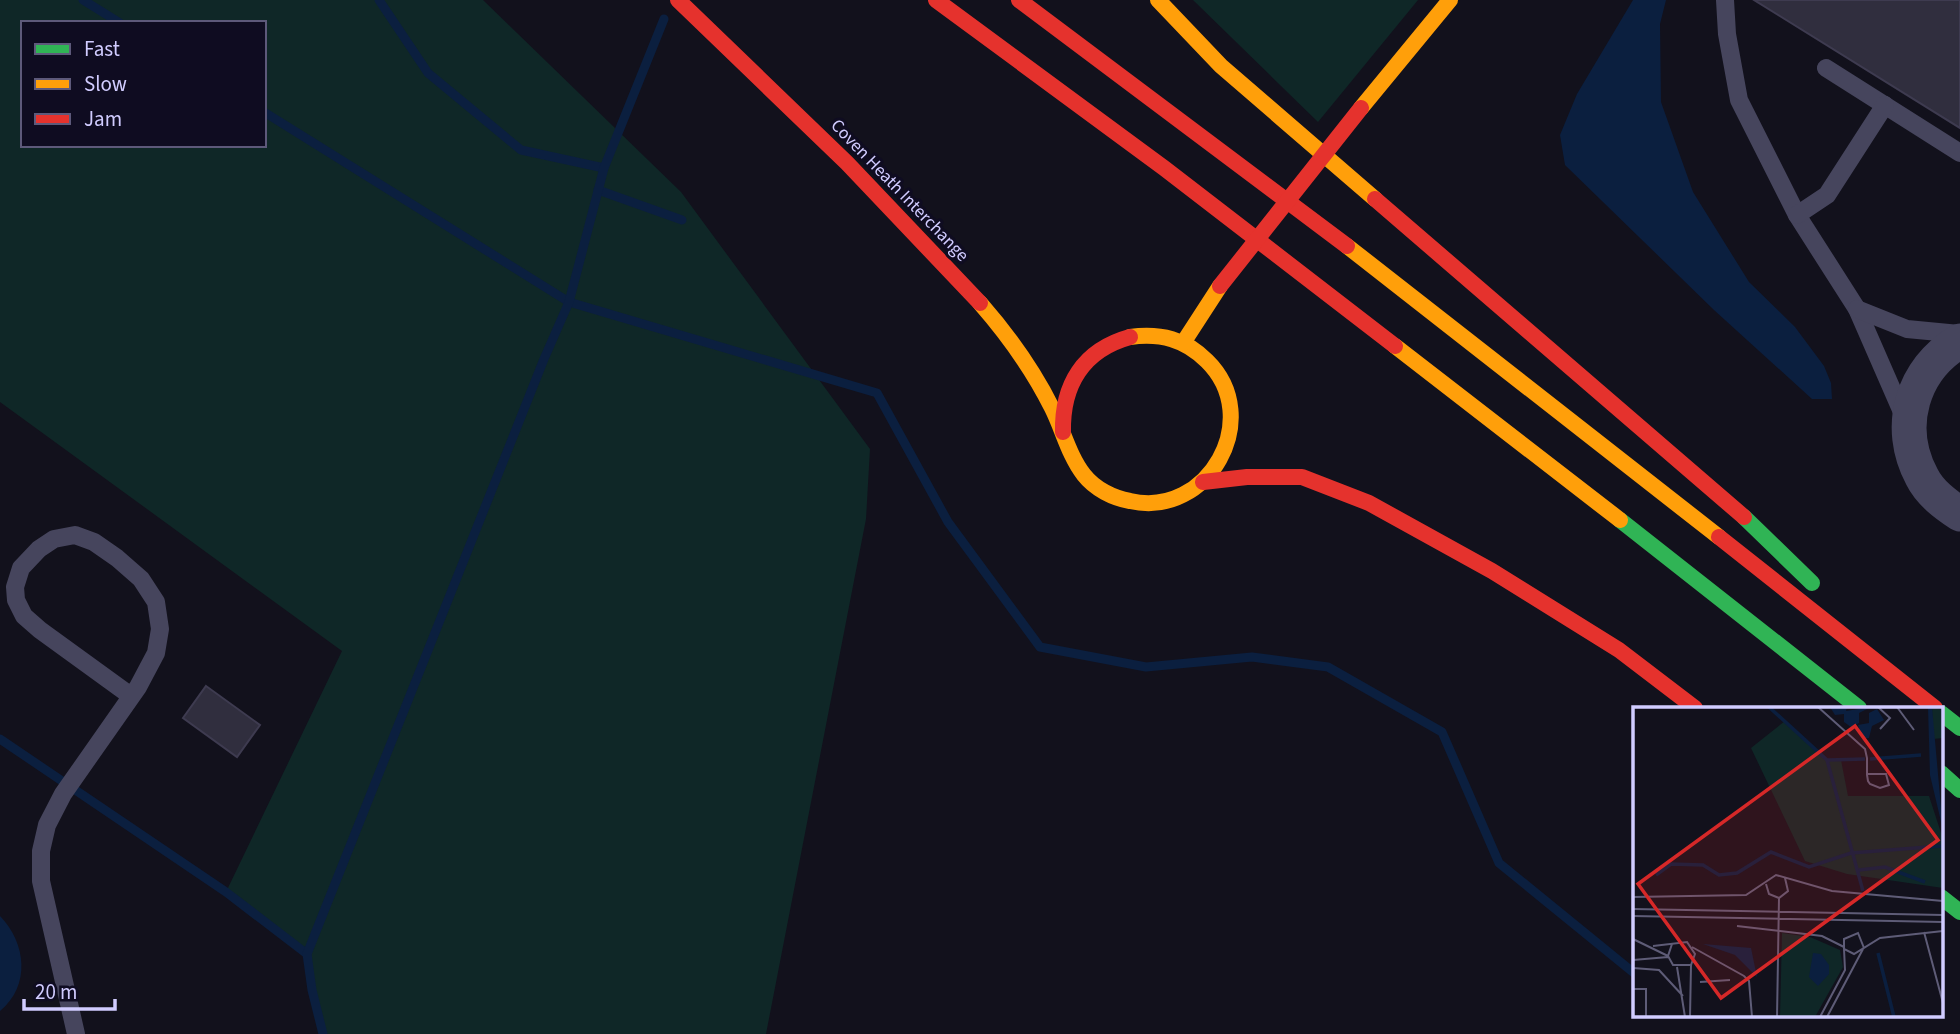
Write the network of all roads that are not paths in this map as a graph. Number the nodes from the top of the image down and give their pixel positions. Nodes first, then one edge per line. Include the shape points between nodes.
1 (678, 0) edge
2 (936, 0) edge
3 (1019, 0) edge
4 (1158, 0) edge
5 (1450, 0) edge
6 (1725, 0) edge
7 (1826, 68) dead end
8 (1885, 105) junction
9 (1960, 153) edge
10 (1797, 215) junction
11 (1857, 309) junction
12 (1960, 334) edge
13 (1960, 341) edge
14 (1183, 342) junction
15 (1908, 426) junction
16 (1063, 432) junction
17 (1203, 482) junction
18 (1960, 514) edge
19 (1825, 595) dead end
20 (1854, 624) dead end
21 (131, 696) junction
22 (1692, 707) edge
23 (1855, 707) edge
24 (1932, 707) edge
25 (1938, 707) edge
26 (1942, 711) edge
27 (1960, 728) edge
28 (1942, 775) edge
29 (1960, 790) edge
30 (1942, 898) edge
31 (1960, 912) edge
32 (76, 1034) edge

1 - 16 main road, Coven Heath Interchange via 845,159 981,302 1028,366
2 - 23 main road via 1175,176
3 - 24 main road via 1182,119 1587,431
4 - 19 main road via 1221,66 1758,529
5 - 14 main road, bridge via 1220,286
6 - 10 lane via 1739,100
7 - 8 lane
8 - 9 lane
8 - 10 lane via 1827,195
10 - 11 lane
11 - 12 lane via 1907,329
11 - 15 lane
13 - 15 street via 1925,372 1912,398
14 - 16 main road, Coven Heath Interchange via 1156,334 1130,335 1106,344 1086,360 1071,381 1063,406
14 - 17 main road, Coven Heath Interchange via 1205,356 1222,379 1231,406 1231,434 1221,460
15 - 18 street via 1912,453 1923,479 1940,500
16 - 17 main road, Coven Heath Interchange via 1071,456 1086,477 1107,493 1131,502 1157,503 1182,496
17 - 22 main road via 1302,477 1368,503 1492,571 1619,650
20 - 25 main road
21 - 21 lane via 156,653 160,629 156,602 141,579 94,542 75,536 54,539 22,568 16,600 40,631
21 - 32 lane via 63,794 47,825 41,851 41,881
26 - 27 main road
28 - 29 main road
30 - 31 main road

